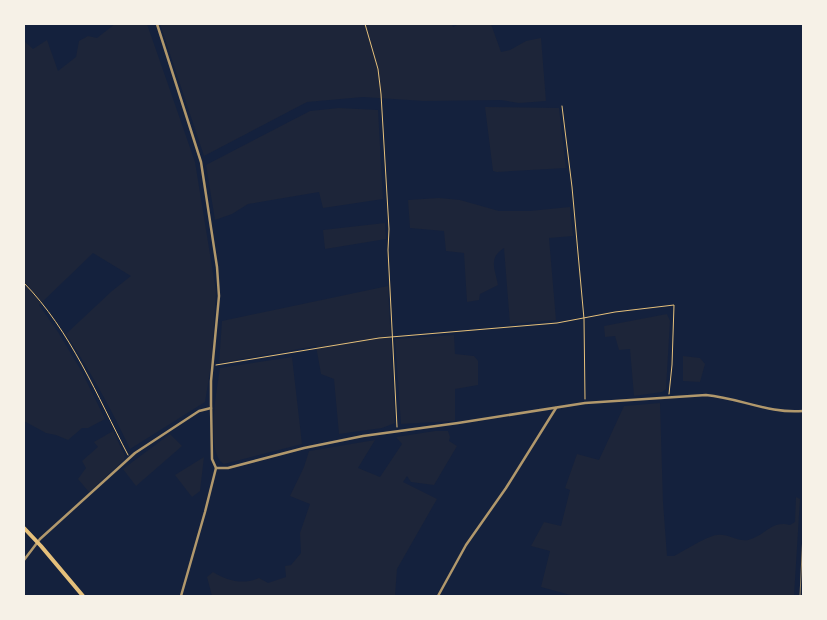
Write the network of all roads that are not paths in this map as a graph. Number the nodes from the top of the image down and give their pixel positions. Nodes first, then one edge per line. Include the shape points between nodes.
1 (157, 24) edge
2 (211, 408) junction
3 (556, 408) junction
4 (803, 411) edge
5 (216, 468) junction
6 (24, 528) edge
7 (38, 542) junction
8 (24, 560) edge
9 (83, 596) edge
10 (181, 596) edge
11 (438, 596) edge

1 - 2 street via 204,175 219,296
2 - 5 street via 212,459
2 - 7 street via 199,411 130,457
3 - 4 street via 694,395 717,396 775,411
3 - 5 street via 333,441 228,468
3 - 11 street via 466,545
5 - 10 street
6 - 7 main road
7 - 8 street
7 - 9 main road

